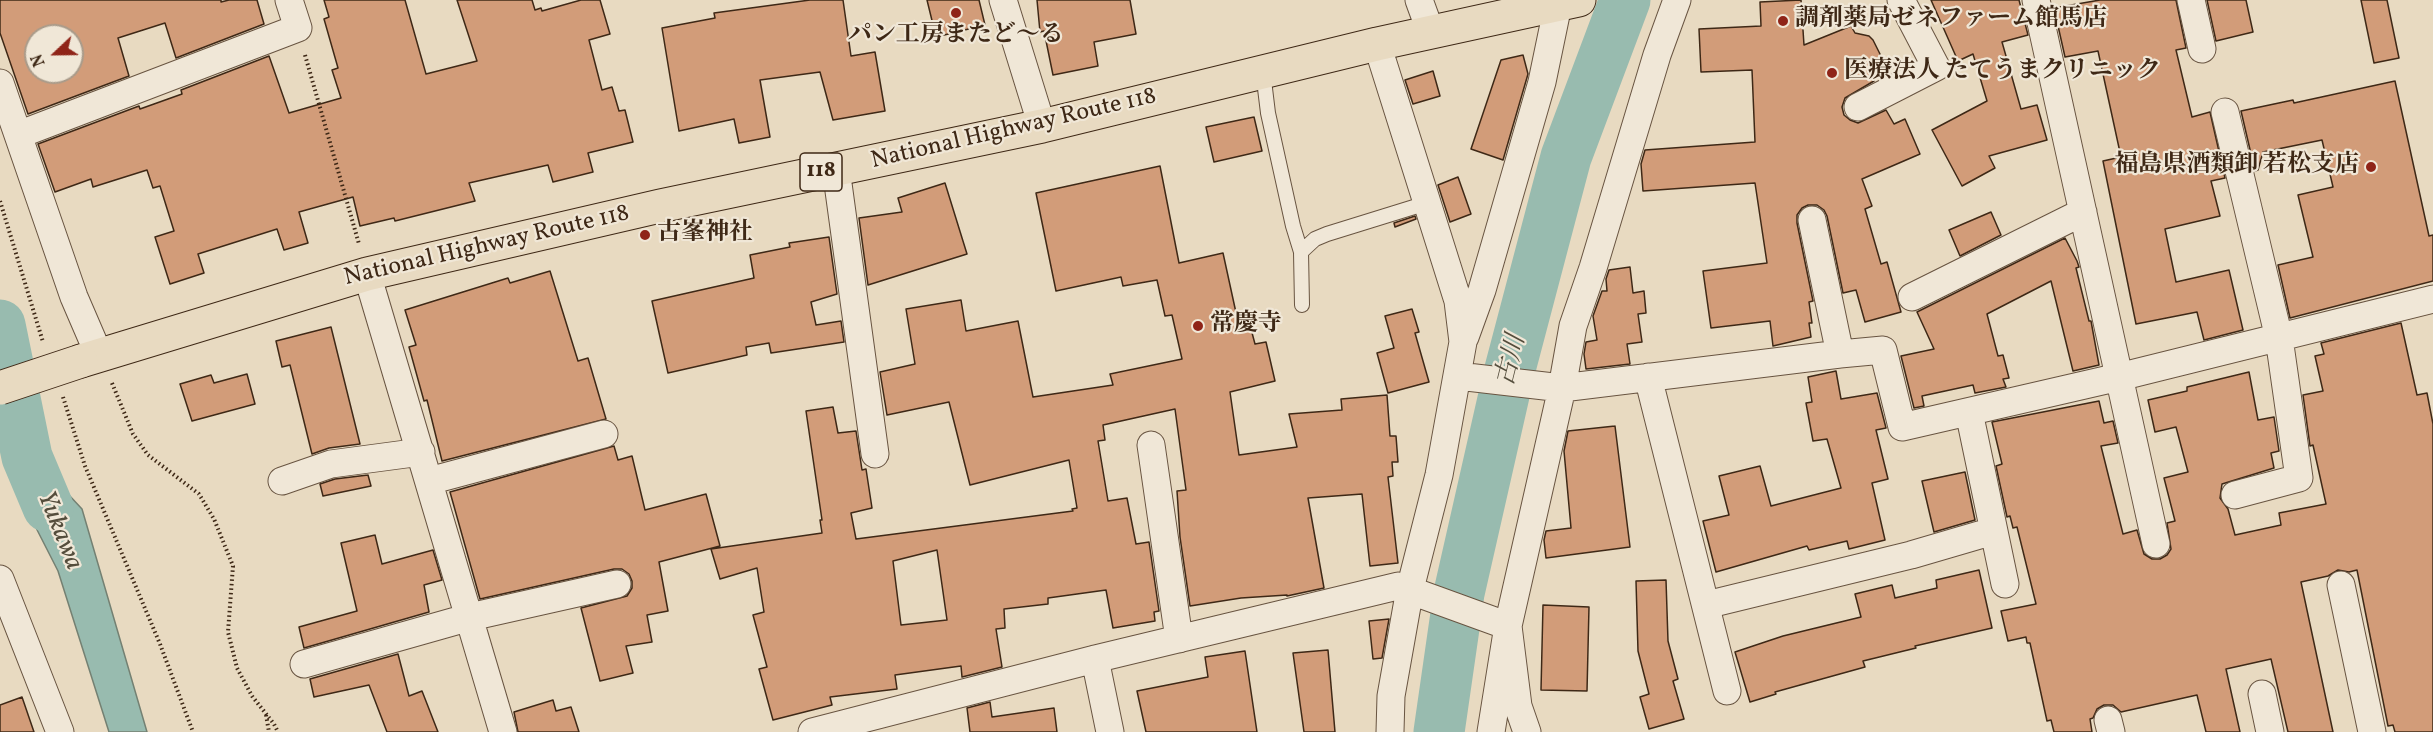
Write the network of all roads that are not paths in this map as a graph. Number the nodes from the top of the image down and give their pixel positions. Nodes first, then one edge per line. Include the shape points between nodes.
1 (289, 0) edge
2 (1003, 0) edge
3 (1419, 0) edge
4 (1677, 0) edge
5 (1901, 0) edge
6 (2036, 0) edge
7 (2190, 0) edge
8 (1565, 2) edge
9 (1431, 33) junction
10 (1377, 44) junction
11 (2202, 49) dead end
12 (1263, 72) junction
13 (0, 83) edge
14 (1858, 107) dead end
15 (2225, 112) dead end
16 (1042, 126) junction
17 (18, 135) junction
18 (836, 169) junction
19 (1427, 202) junction
20 (2083, 212) junction
21 (1812, 220) dead end
22 (1301, 252) junction
23 (367, 274) junction
24 (1912, 297) dead end
25 (2433, 299) edge
26 (1302, 305) dead end
27 (2279, 338) junction
28 (1463, 342) junction
29 (1840, 354) junction
30 (90, 358) junction
31 (1458, 376) junction
32 (1648, 377) junction
33 (2119, 377) junction
34 (0, 388) edge
35 (1562, 388) junction
36 (1969, 412) junction
37 (604, 434) dead end
38 (1150, 445) dead end
39 (421, 452) junction
40 (875, 454) dead end
41 (282, 481) dead end
42 (429, 481) junction
43 (2235, 495) dead end
44 (1993, 531) junction
45 (2156, 544) dead end
46 (0, 579) edge
47 (617, 584) dead end
48 (2005, 584) dead end
49 (2341, 585) dead end
50 (1410, 589) junction
51 (1706, 605) junction
52 (470, 617) junction
53 (1508, 626) junction
54 (1179, 639) junction
55 (1095, 659) junction
56 (304, 664) dead end
57 (1726, 691) dead end
58 (2262, 694) dead end
59 (60, 732) edge
60 (503, 732) edge
61 (812, 732) edge
62 (1110, 732) edge
63 (1390, 732) edge
64 (1491, 732) edge
65 (1527, 732) edge
66 (2270, 732) edge
67 (2372, 732) edge

1 - 17 street via 298,28
2 - 16 street
3 - 9 street
4 - 35 street via 1573,326
5 - 14 street via 1936,68
6 - 20 street
7 - 11 street
8 - 9 highway, National Highway Route 118 / 118
8 - 28 street via 1482,290
9 - 10 highway, National Highway Route 118 / 118
10 - 12 highway, National Highway Route 118 / 118
10 - 19 street
12 - 16 highway, National Highway Route 118 / 118
12 - 22 lane via 1268,113
13 - 17 street
15 - 27 street
16 - 18 highway, National Highway Route 118 / 118
17 - 30 street via 74,297
18 - 23 highway, National Highway Route 118 / 118
18 - 40 street
19 - 22 lane via 1327,234
19 - 28 street via 1458,301
20 - 24 street
20 - 33 street
21 - 29 street
22 - 26 lane
23 - 30 highway, National Highway Route 118 / 118
23 - 39 street
25 - 27 street
27 - 33 street
27 - 43 street via 2299,478
28 - 31 street
29 - 32 street
29 - 36 street via 1883,350 1902,427
30 - 34 highway, National Highway Route 118 / 118, bridge
31 - 35 street
31 - 50 street via 1439,475
32 - 35 street
32 - 51 street
33 - 36 street
33 - 45 street
35 - 53 street
36 - 44 street
37 - 42 street
38 - 54 street
39 - 41 street via 331,464
39 - 42 street
42 - 52 street
44 - 48 street
44 - 51 street
46 - 59 street
47 - 52 street
49 - 67 street
50 - 53 street
50 - 54 street via 1398,586
50 - 63 street via 1391,696
51 - 57 street
52 - 56 street
52 - 60 street
53 - 64 street
53 - 65 street via 1518,706
54 - 55 street
55 - 61 street
55 - 62 street
58 - 66 street

